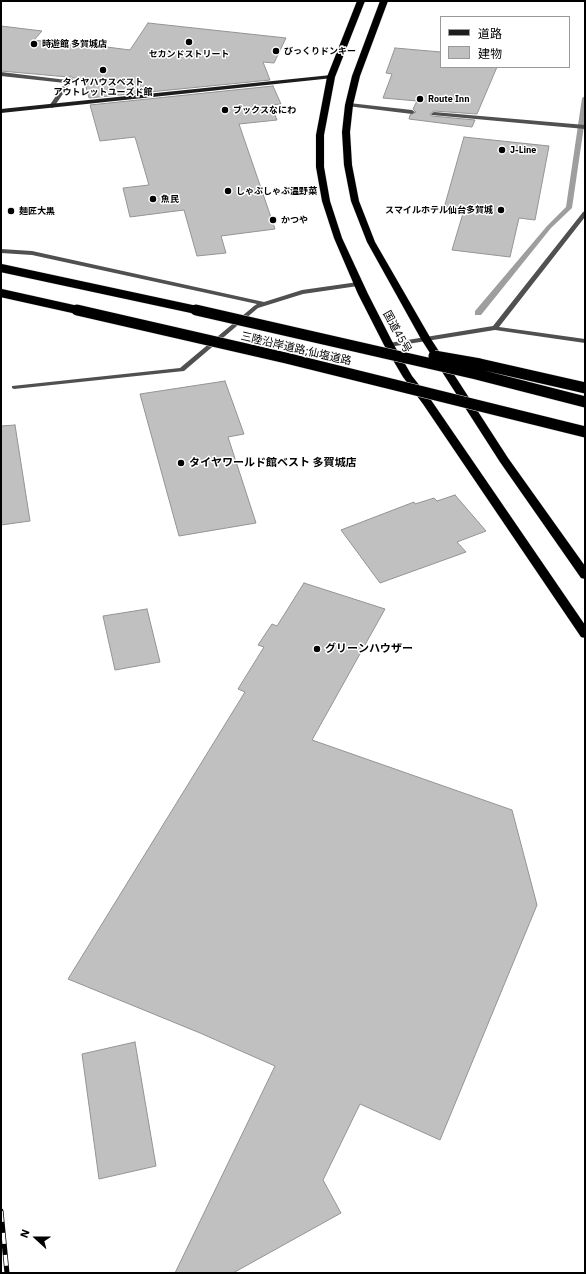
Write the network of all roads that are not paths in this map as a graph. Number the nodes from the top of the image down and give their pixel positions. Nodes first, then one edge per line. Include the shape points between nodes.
1 (361, 1) edge
2 (384, 1) edge
3 (1, 74) edge
4 (331, 77) junction
5 (350, 105) junction
6 (52, 106) junction
7 (1, 111) edge
8 (412, 112) dead end
9 (434, 114) dead end
10 (585, 127) edge
11 (585, 213) edge
12 (1, 251) edge
13 (1, 268) edge
14 (358, 284) junction
15 (1, 293) edge
16 (264, 304) junction
17 (495, 328) junction
18 (304, 334) junction
19 (426, 339) junction
20 (585, 341) edge
21 (389, 345) junction
22 (14, 387) dead end
23 (585, 388) edge
24 (585, 402) edge
25 (585, 432) edge
26 (585, 575) edge
27 (585, 634) edge

1 - 4 highway, 国道45号
2 - 5 highway, 国道45号 via 356,76
3 - 6 street via 69,80
4 - 6 street
4 - 14 highway, 国道45号 via 320,135 320,167 326,200 338,238
5 - 8 street
5 - 19 highway, 国道45号 via 346,132 348,165 355,201 371,242
6 - 7 street
9 - 10 street
11 - 17 street
12 - 16 street via 32,253
13 - 18 highway, 三陸沿岸道路;仙塩道路, bridge
14 - 16 street via 302,292
14 - 21 highway, 国道45号
15 - 25 highway, 三陸沿岸道路;仙塩道路, bridge via 324,367
16 - 22 street via 182,370
17 - 19 street
17 - 20 street
18 - 23 highway, bridge via 480,364
18 - 24 highway, 三陸沿岸道路;仙塩道路, bridge
19 - 21 street
19 - 26 highway, 国道45号 via 504,460
21 - 27 highway, 国道45号 via 408,377

